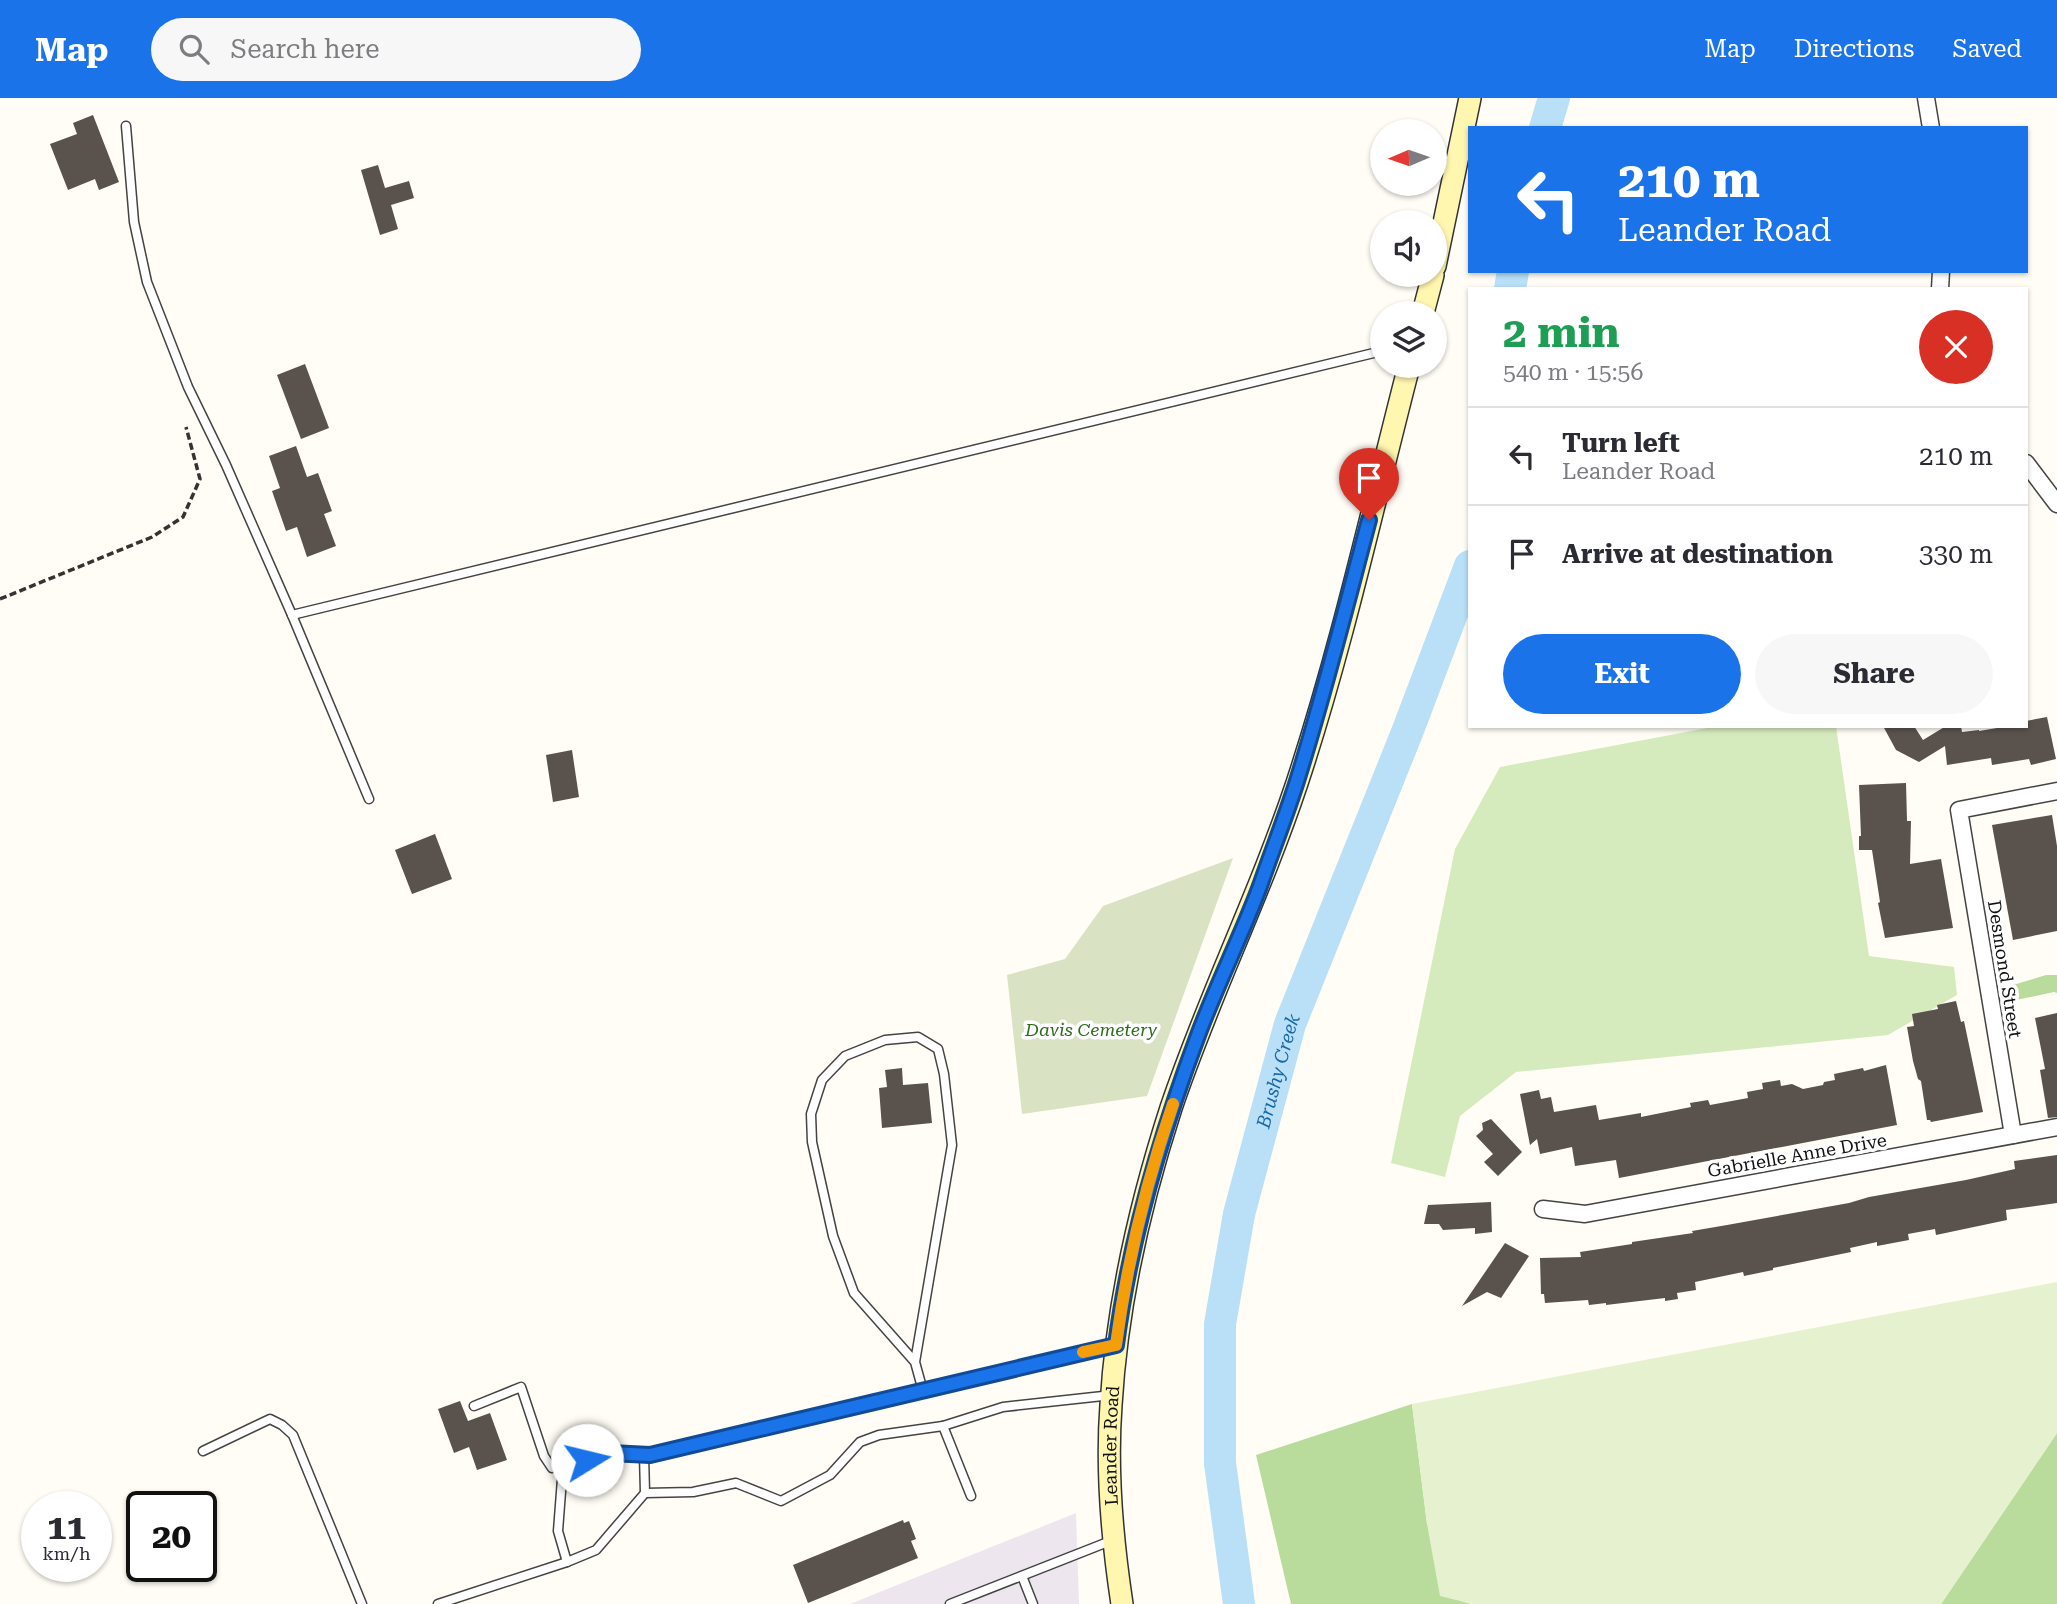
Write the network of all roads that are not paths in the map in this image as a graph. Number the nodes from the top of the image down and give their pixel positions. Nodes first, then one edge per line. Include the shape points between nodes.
1 (1470, 98) edge
2 (1926, 98) edge
3 (126, 126) dead end
4 (1931, 126) edge
5 (1447, 210) edge
6 (1370, 354) edge
7 (1406, 378) edge
8 (2028, 466) edge
9 (2057, 504) edge
10 (292, 615) junction
11 (2057, 791) edge
12 (369, 799) dead end
13 (2057, 1127) edge
14 (2013, 1135) junction
15 (1543, 1209) dead end
16 (1116, 1345) junction
17 (915, 1362) junction
18 (923, 1391) junction
19 (1112, 1395) junction
20 (474, 1406) dead end
21 (943, 1426) junction
22 (203, 1451) dead end
23 (644, 1455) junction
24 (564, 1466) junction
25 (645, 1493) junction
26 (971, 1496) dead end
27 (1114, 1539) junction
28 (567, 1562) junction
29 (1022, 1576) junction
30 (362, 1604) edge
31 (438, 1604) edge
32 (950, 1604) edge
33 (1033, 1604) edge
34 (1122, 1604) edge

1 - 5 main road
2 - 4 street
3 - 10 lane via 134,222 147,282 188,387
6 - 10 lane
7 - 16 main road, Leander Road via 1297,783 1168,1120 1137,1231
8 - 9 street
10 - 12 lane
11 - 14 street, Desmond Street via 1959,810
13 - 14 street, Gabrielle Anne Drive
14 - 15 street, Gabrielle Anne Drive via 1584,1214
16 - 18 lane
16 - 19 main road, Leander Road
17 - 17 lane via 854,1293 833,1236 812,1142 811,1114 822,1080 845,1056 885,1040 918,1037 937,1049 952,1145
17 - 18 lane
18 - 23 lane
19 - 21 lane via 1003,1406
19 - 27 main road, Leander Road
20 - 24 lane via 521,1387 544,1456 552,1468
21 - 25 lane via 860,1442 830,1475 781,1501 736,1483 693,1492
21 - 26 lane
22 - 30 lane via 270,1419 293,1435
23 - 24 lane via 610,1453
23 - 25 lane
24 - 28 lane via 558,1531
25 - 28 lane via 596,1550
27 - 29 lane
27 - 34 main road, Leander Road
28 - 31 lane
29 - 32 lane
29 - 33 lane

